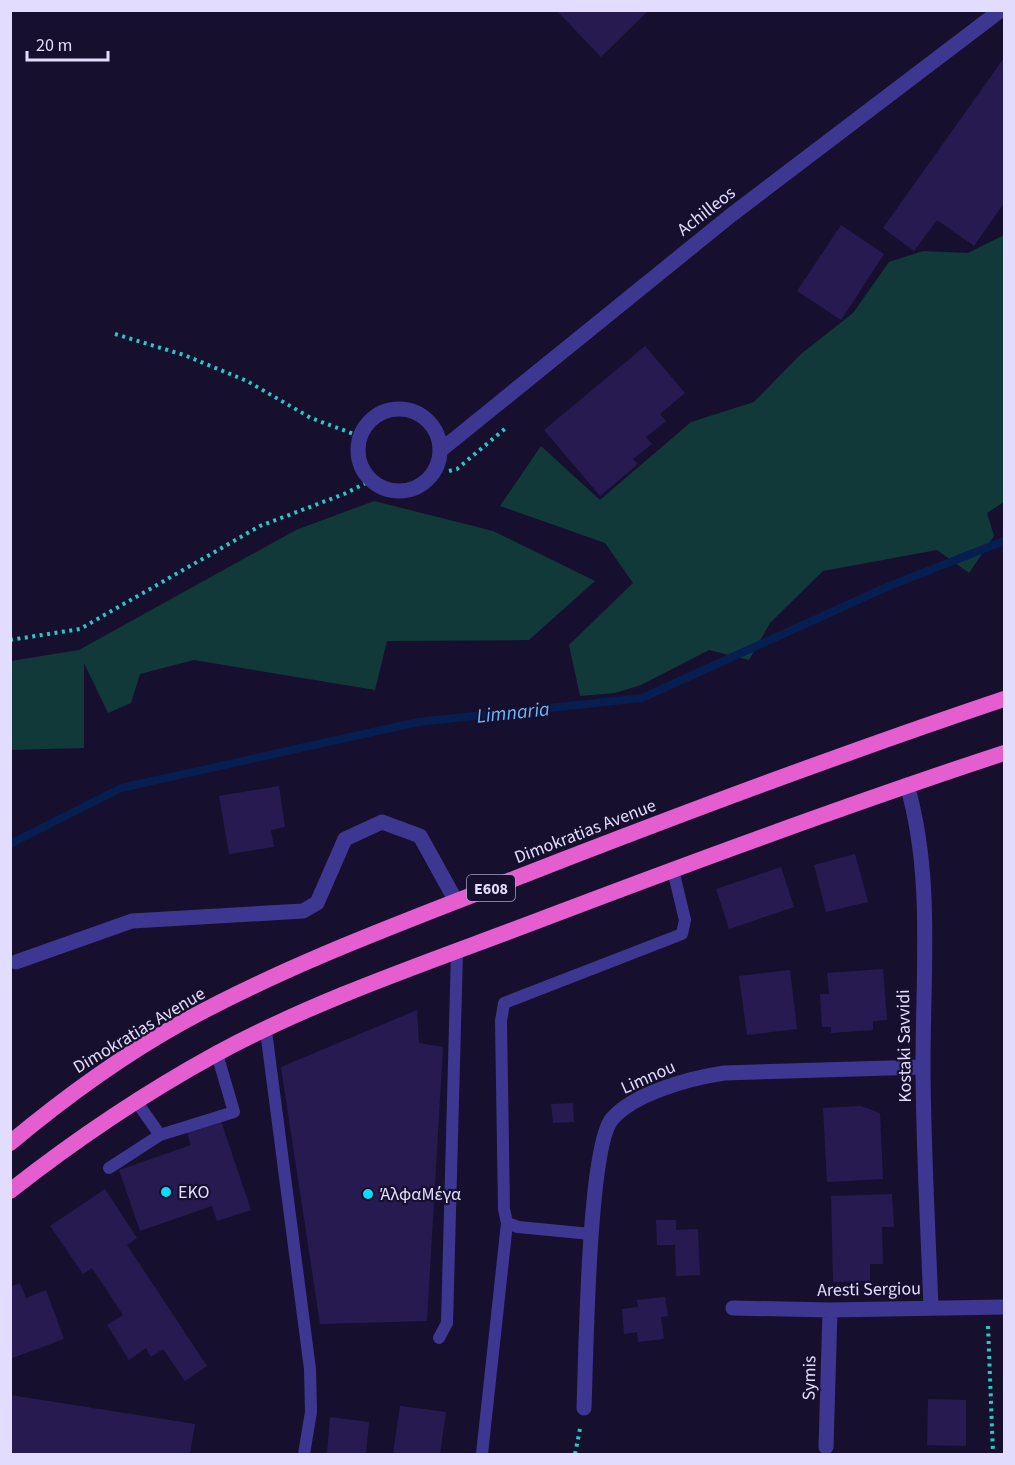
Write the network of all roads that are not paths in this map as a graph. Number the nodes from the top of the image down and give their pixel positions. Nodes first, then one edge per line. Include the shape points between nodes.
1 (1001, 10) edge
2 (441, 450) junction
3 (1005, 699) edge
4 (1005, 753) edge
5 (907, 785) junction
6 (673, 870) junction
7 (456, 901) junction
8 (457, 952) junction
9 (16, 962) dead end
10 (266, 1031) junction
11 (217, 1054) junction
12 (923, 1067) junction
13 (136, 1101) junction
14 (160, 1135) junction
15 (10, 1143) edge
16 (109, 1168) dead end
17 (10, 1191) edge
18 (507, 1223) junction
19 (591, 1234) junction
20 (1005, 1307) edge
21 (733, 1308) dead end
22 (931, 1308) junction
23 (830, 1310) junction
24 (439, 1338) dead end
25 (584, 1408) road end
26 (826, 1447) dead end
27 (304, 1455) edge
28 (482, 1455) edge

1 - 2 street, Achilleos via 730,216
2 - 2 street via 434,427 417,411 394,408 373,417 359,436 358,460 370,481 392,491 415,489 434,473
3 - 7 highway, Dimokratias Avenue / E608
4 - 5 highway, E608
5 - 6 highway, E608
5 - 12 street, Kostaki Savvidi via 923,862
6 - 8 highway, E608
6 - 18 lane via 685,920 682,934 504,1003 501,1021
7 - 9 street via 420,836 382,822 345,839 317,903 303,911 132,921
7 - 15 highway, Dimokratias Avenue / E608 via 240,993 180,1024 118,1061
8 - 10 highway, E608 via 323,1004
8 - 24 lane via 447,1323
10 - 11 highway, E608
10 - 27 lane via 310,1369 311,1412
11 - 13 highway, E608
11 - 14 lane via 234,1112
12 - 19 street, Limnou via 724,1073 700,1077 650,1095 623,1109 605,1131
12 - 22 street, Kostaki Savvidi
13 - 14 lane
13 - 17 highway, E608
14 - 16 lane
18 - 19 lane
18 - 28 lane
19 - 25 street, Limnou
20 - 22 street, Aresti Sergiou
21 - 23 street, Aresti Sergiou
22 - 23 street, Aresti Sergiou
23 - 26 street, Symis

